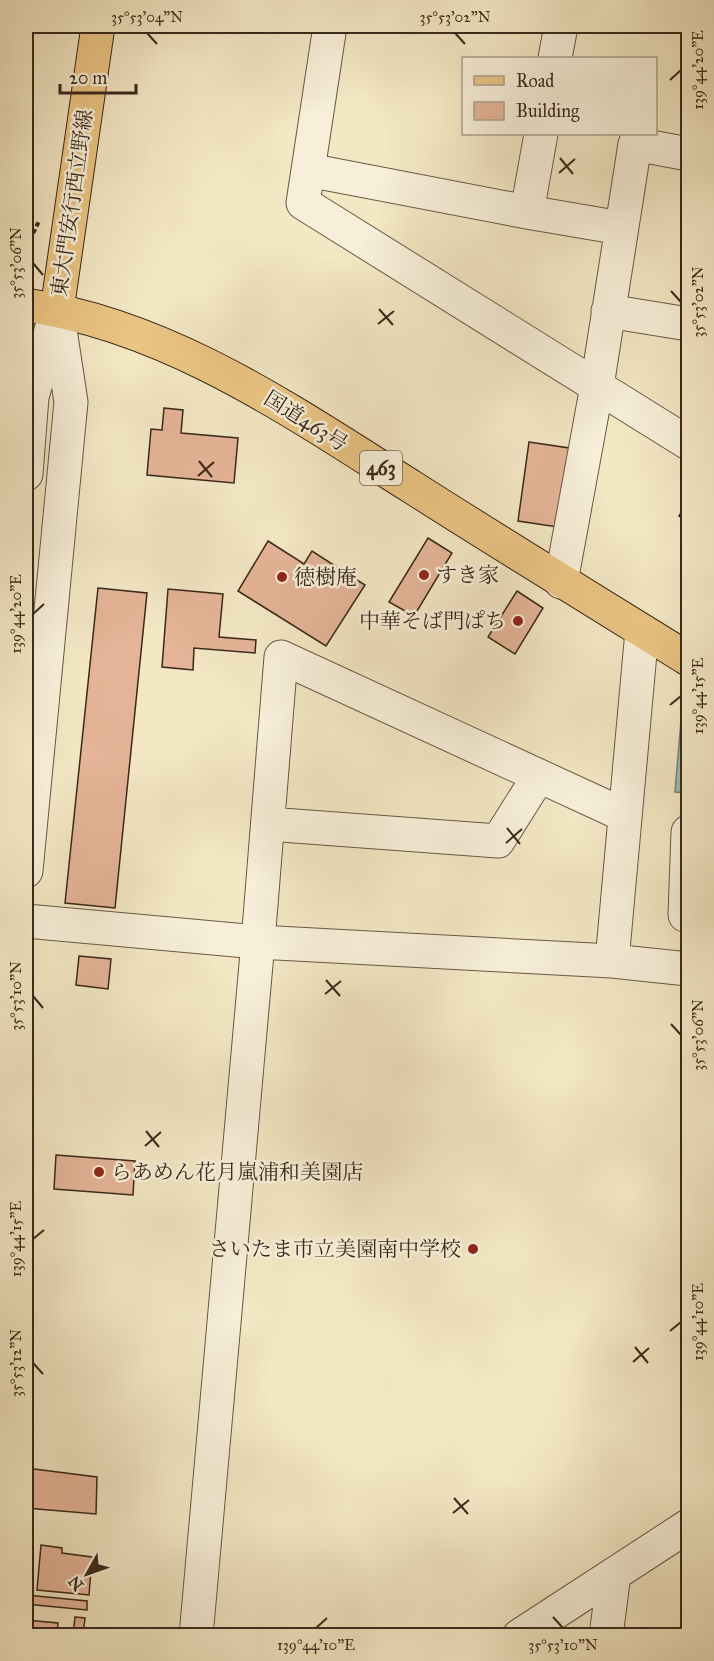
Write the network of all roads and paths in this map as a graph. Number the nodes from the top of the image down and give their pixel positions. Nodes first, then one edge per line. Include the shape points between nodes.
1 (98, 26) edge
2 (330, 26) edge
3 (561, 26) edge
4 (555, 57) edge
5 (541, 135) edge
6 (688, 154) edge
7 (308, 170) junction
8 (527, 212) junction
9 (621, 228) junction
10 (26, 305) edge
11 (57, 310) junction
12 (608, 311) junction
13 (688, 324) edge
14 (597, 386) junction
15 (688, 443) edge
16 (26, 474) edge
17 (561, 582) junction
18 (642, 631) junction
19 (688, 659) edge
20 (539, 776) junction
21 (624, 815) junction
22 (268, 824) junction
23 (688, 832) edge
24 (26, 871) edge
25 (688, 916) edge
26 (26, 921) edge
27 (258, 942) junction
28 (612, 961) junction
29 (688, 969) edge
30 (688, 1526) edge
31 (614, 1574) junction
32 (196, 1635) edge
33 (519, 1635) edge
34 (606, 1635) edge

1 - 11 main road, 東大門安行西立野線
2 - 7 street
3 - 4 street
5 - 8 street
6 - 9 street via 635,144
7 - 8 street
7 - 14 street via 303,203
8 - 9 street
9 - 12 street
10 - 11 main road, 国道463号 / 463
11 - 16 street via 32,397
11 - 17 main road, 国道463号 / 463 via 118,327 183,352 272,399
11 - 24 street via 71,402
12 - 13 street
12 - 14 street
14 - 15 street
14 - 17 street
17 - 18 main road, 国道463号 / 463
18 - 19 main road, 国道463号 / 463
18 - 21 street
20 - 21 street
20 - 22 street via 498,842
20 - 22 street via 282,657
21 - 28 street
22 - 27 street
23 - 25 street
26 - 27 street
27 - 28 street
27 - 32 street
28 - 29 street
30 - 31 street
31 - 33 street
31 - 34 street

